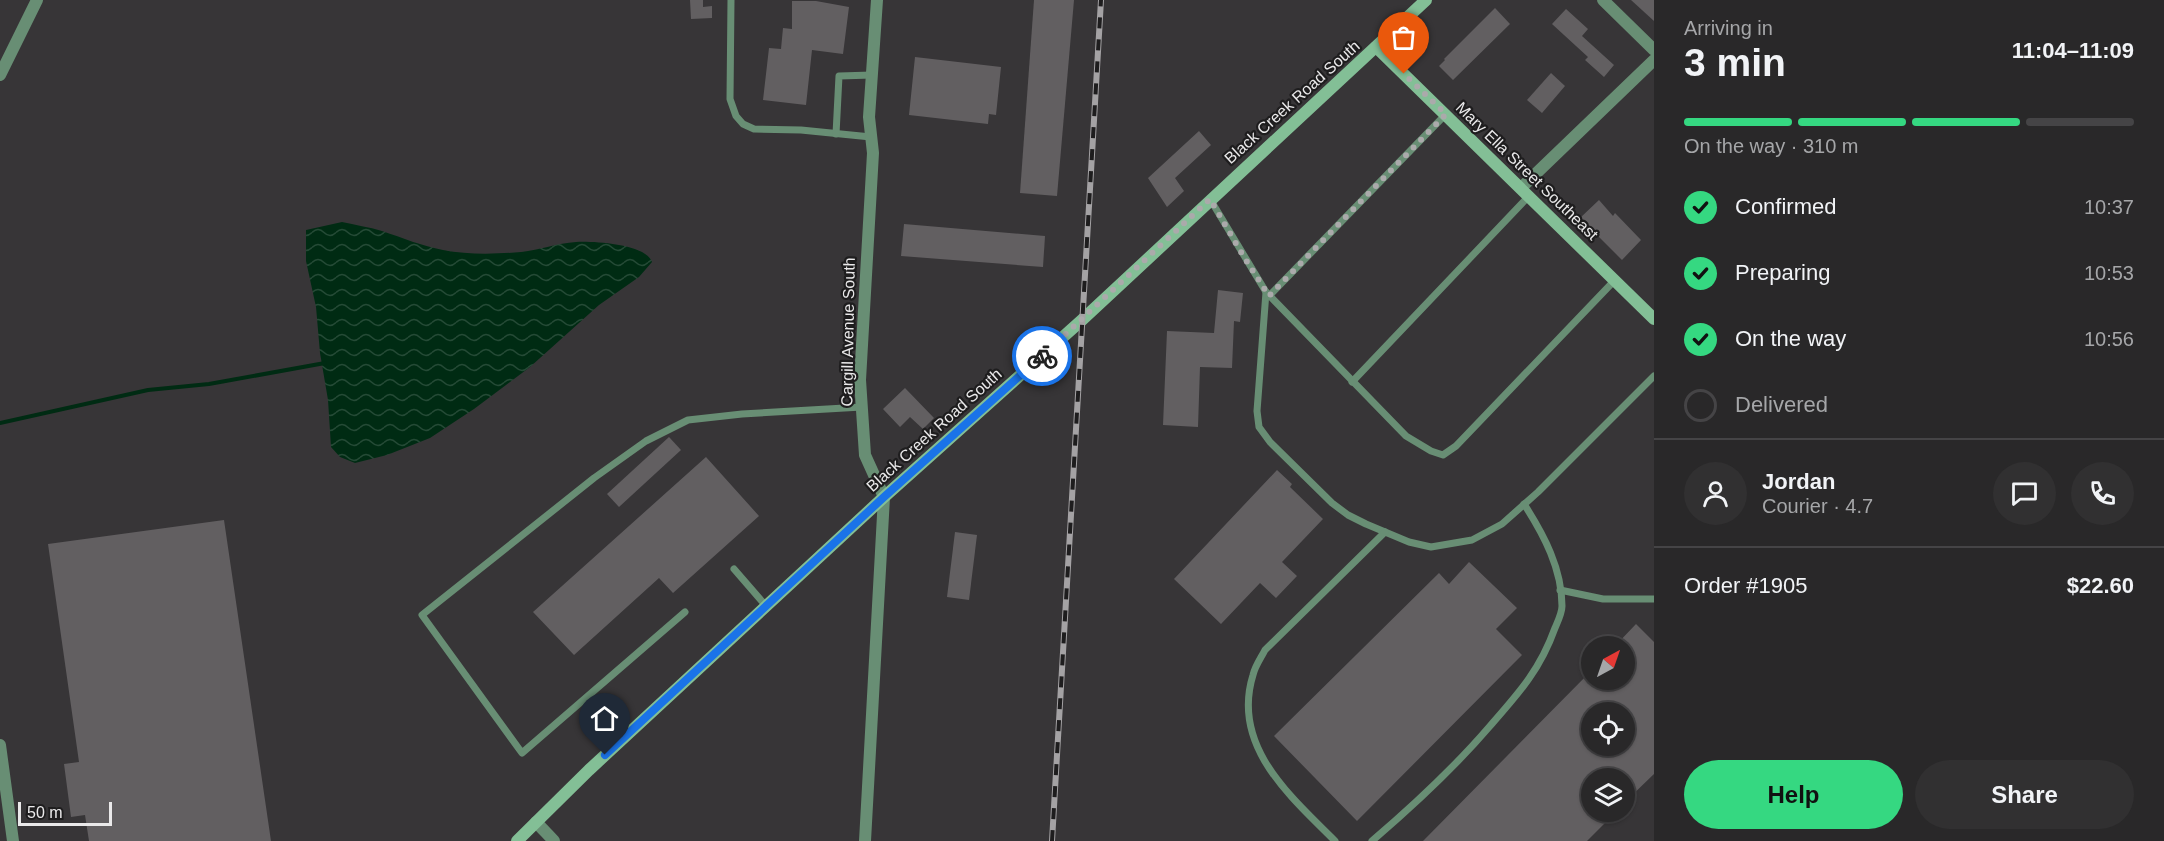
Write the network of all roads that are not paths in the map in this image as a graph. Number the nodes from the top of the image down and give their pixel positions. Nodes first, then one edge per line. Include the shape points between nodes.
1 (37, 0) edge
2 (731, 0) edge
3 (877, 0) edge
4 (1426, 0) edge
5 (1603, 0) edge
6 (1376, 47) junction
7 (1654, 50) edge
8 (1654, 60) edge
9 (0, 75) edge
10 (872, 75) junction
11 (1446, 114) junction
12 (836, 134) junction
13 (871, 137) junction
14 (1525, 192) junction
15 (1210, 199) junction
16 (1614, 281) junction
17 (1268, 294) junction
18 (1654, 319) edge
19 (1654, 376) edge
20 (1352, 382) junction
21 (862, 407) junction
22 (884, 497) junction
23 (1524, 504) junction
24 (1384, 532) junction
25 (734, 569) dead end
26 (1560, 591) junction
27 (1654, 600) edge
28 (766, 606) junction
29 (685, 612) dead end
30 (0, 745) edge
31 (536, 822) junction
32 (13, 841) edge
33 (517, 841) edge
34 (554, 841) edge
35 (866, 841) edge
36 (1335, 841) edge
37 (1372, 841) edge

1 - 9 street
2 - 12 lane via 730,99 736,116 754,129
3 - 10 street, Cargill Avenue South
4 - 6 street, Black Creek Road South
5 - 7 street
6 - 11 street, Mary Ella Street Southeast
6 - 15 street, Black Creek Road South
8 - 14 street
10 - 12 lane via 839,76
10 - 13 street, Cargill Avenue South
11 - 14 street, Mary Ella Street Southeast
11 - 17 lane
12 - 13 lane
13 - 21 street, Cargill Avenue South via 860,359
14 - 16 street, Mary Ella Street Southeast
14 - 20 lane
15 - 17 lane
15 - 22 street, Black Creek Road South
16 - 18 street, Mary Ella Street Southeast
16 - 20 lane via 1443,455 1406,436
17 - 20 lane
17 - 24 lane via 1257,411 1259,427 1332,504
19 - 23 lane
21 - 22 street, Cargill Avenue South via 865,455
21 - 29 lane via 688,420 646,441 594,478 422,615 522,753
22 - 28 street, Black Creek Road South
22 - 35 street, Cargill Avenue South
23 - 24 lane via 1502,524 1472,540 1431,547
23 - 26 lane via 1546,538
24 - 36 lane via 1265,650 1253,674 1248,700 1250,726 1275,778
25 - 28 lane
26 - 27 lane via 1603,599
26 - 37 lane via 1563,608 1528,684 1465,755
28 - 31 street, Black Creek Road South
30 - 32 street
31 - 33 street, Black Creek Road South
31 - 34 street

